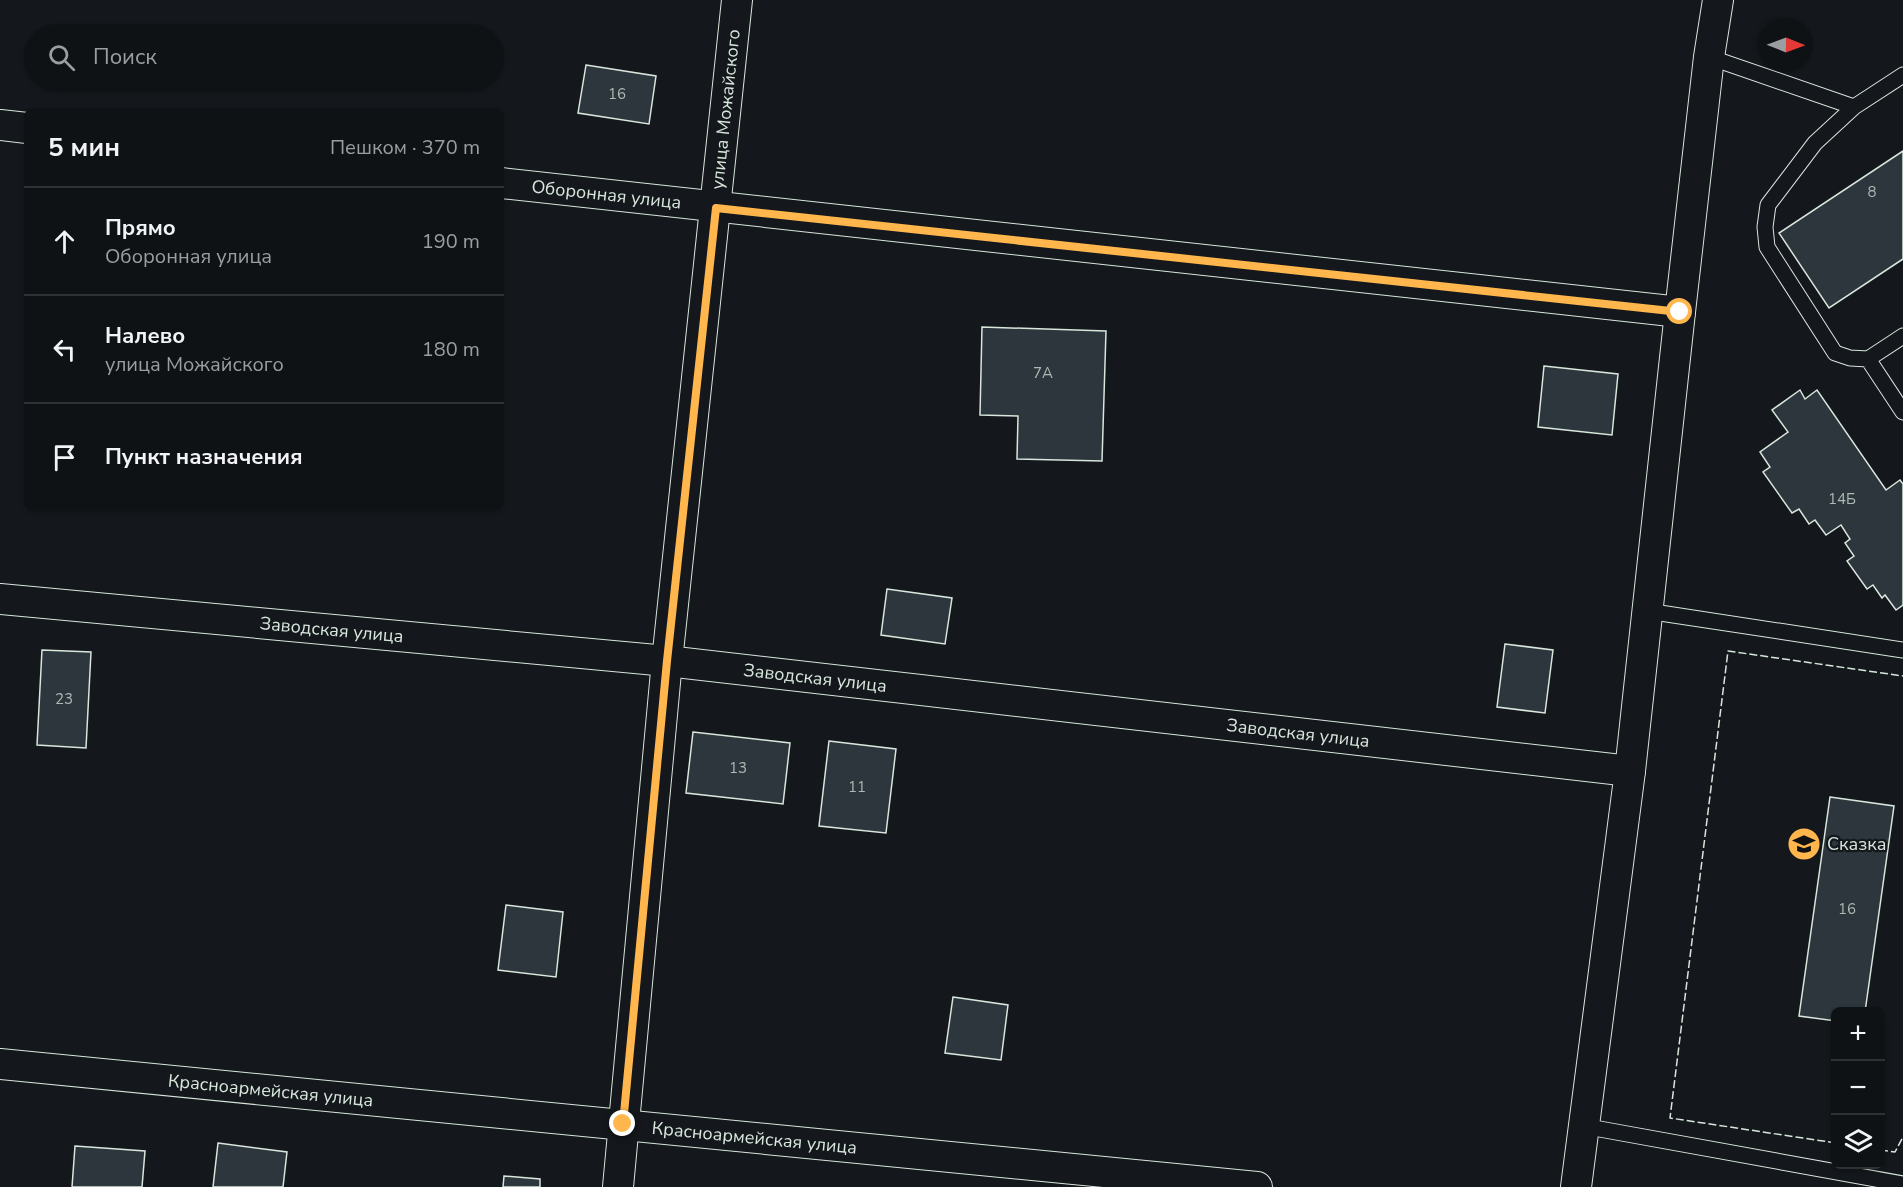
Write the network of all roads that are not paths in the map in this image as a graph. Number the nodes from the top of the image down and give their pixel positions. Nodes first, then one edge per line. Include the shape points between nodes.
1 (737, 0) edge
2 (1718, 0) edge
3 (1709, 57) junction
4 (1903, 75) edge
5 (1854, 107) junction
6 (0, 125) edge
7 (24, 128) edge
8 (504, 183) edge
9 (716, 208) junction
10 (1680, 312) junction
11 (1903, 336) edge
12 (1868, 359) junction
13 (1903, 412) edge
14 (0, 599) edge
15 (1647, 611) junction
16 (1903, 650) edge
17 (667, 661) junction
18 (1630, 771) junction
19 (0, 1064) edge
20 (623, 1124) junction
21 (1583, 1126) junction
22 (1903, 1184) edge
23 (618, 1187) edge
24 (1257, 1187) edge
25 (1576, 1187) edge

1 - 9 street, улица Можайского
2 - 3 street
3 - 5 lane
3 - 10 street
4 - 5 lane
5 - 12 lane via 1815,143 1768,205 1766,237 1767,247 1835,353
6 - 7 street
8 - 9 street, Оборонная улица
9 - 10 street, Оборонная улица
9 - 17 street, улица Можайского
10 - 15 street
11 - 12 lane
12 - 13 lane
14 - 17 street, Заводская улица
15 - 16 lane
15 - 18 street
17 - 18 street, Заводская улица
17 - 20 street, улица Можайского
18 - 21 street
19 - 20 street, Красноармейская улица
20 - 23 street, улица Можайского
20 - 24 street, Красноармейская улица
21 - 22 lane
21 - 25 street

